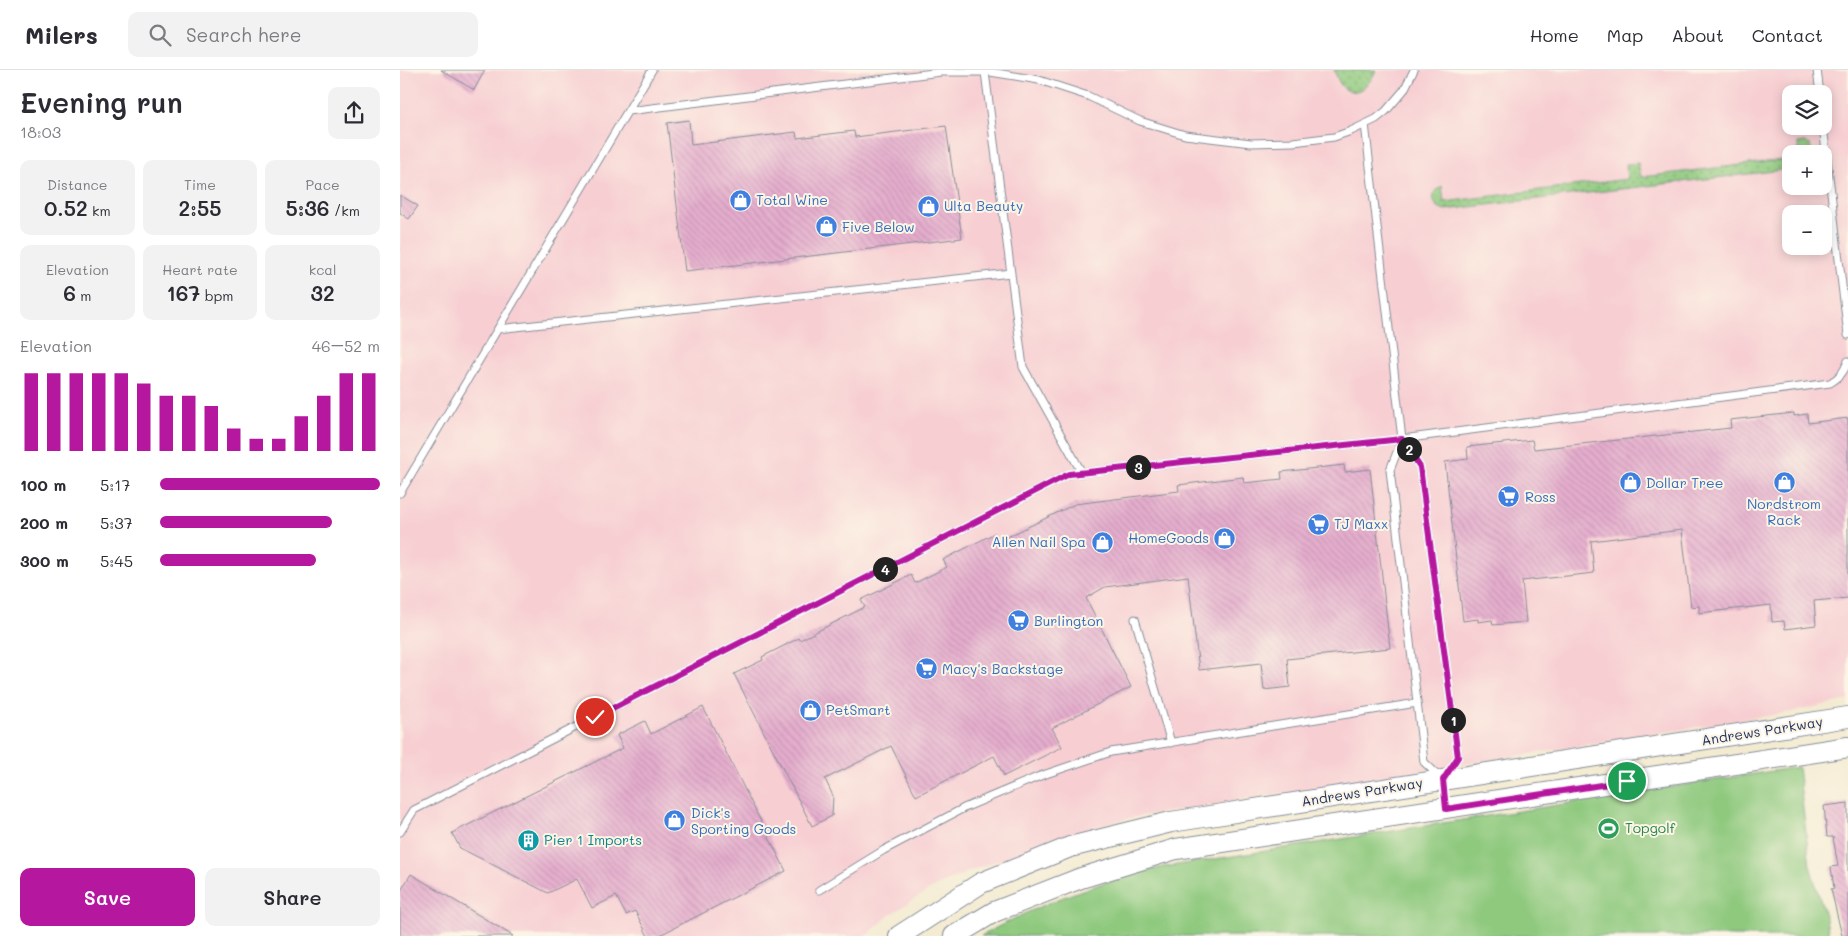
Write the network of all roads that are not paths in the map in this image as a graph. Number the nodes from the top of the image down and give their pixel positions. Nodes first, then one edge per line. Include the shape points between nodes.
1 (652, 70) edge
2 (1414, 70) edge
3 (1817, 70) edge
4 (985, 72) junction
5 (1819, 85) edge
6 (628, 111) junction
7 (1365, 124) junction
8 (1824, 135) edge
9 (1011, 273) junction
10 (498, 329) junction
11 (1848, 335) edge
12 (1848, 361) edge
13 (1402, 439) junction
14 (1082, 473) junction
15 (400, 493) edge
16 (1135, 619) dead end
17 (1418, 704) junction
18 (1848, 717) edge
19 (1171, 743) junction
20 (1848, 747) edge
21 (1443, 780) junction
22 (1446, 809) junction
23 (400, 832) edge
24 (819, 890) dead end
25 (898, 936) edge
26 (954, 936) edge

1 - 6 lane
2 - 7 lane via 1404,90 1386,111
3 - 5 lane
4 - 6 lane via 941,72
4 - 7 lane via 1061,86 1140,121 1185,135 1251,143 1293,142 1334,137
4 - 9 lane
6 - 10 lane
7 - 13 lane
8 - 11 lane
9 - 10 lane
9 - 14 lane via 1023,367
10 - 15 lane
12 - 13 lane via 1845,370 1830,383
13 - 14 lane
13 - 17 lane via 1390,470
13 - 21 lane via 1420,467 1458,757
14 - 23 lane via 1069,474 414,810
16 - 19 lane
17 - 19 lane
17 - 21 lane via 1424,762
18 - 21 street, Andrews Parkway
19 - 24 lane via 1111,752 1006,789 924,828
20 - 22 street, Andrews Parkway
21 - 22 street
21 - 25 street, Andrews Parkway via 1170,822 1070,847 981,883
22 - 26 street, Andrews Parkway via 1176,849 1081,878 994,912

